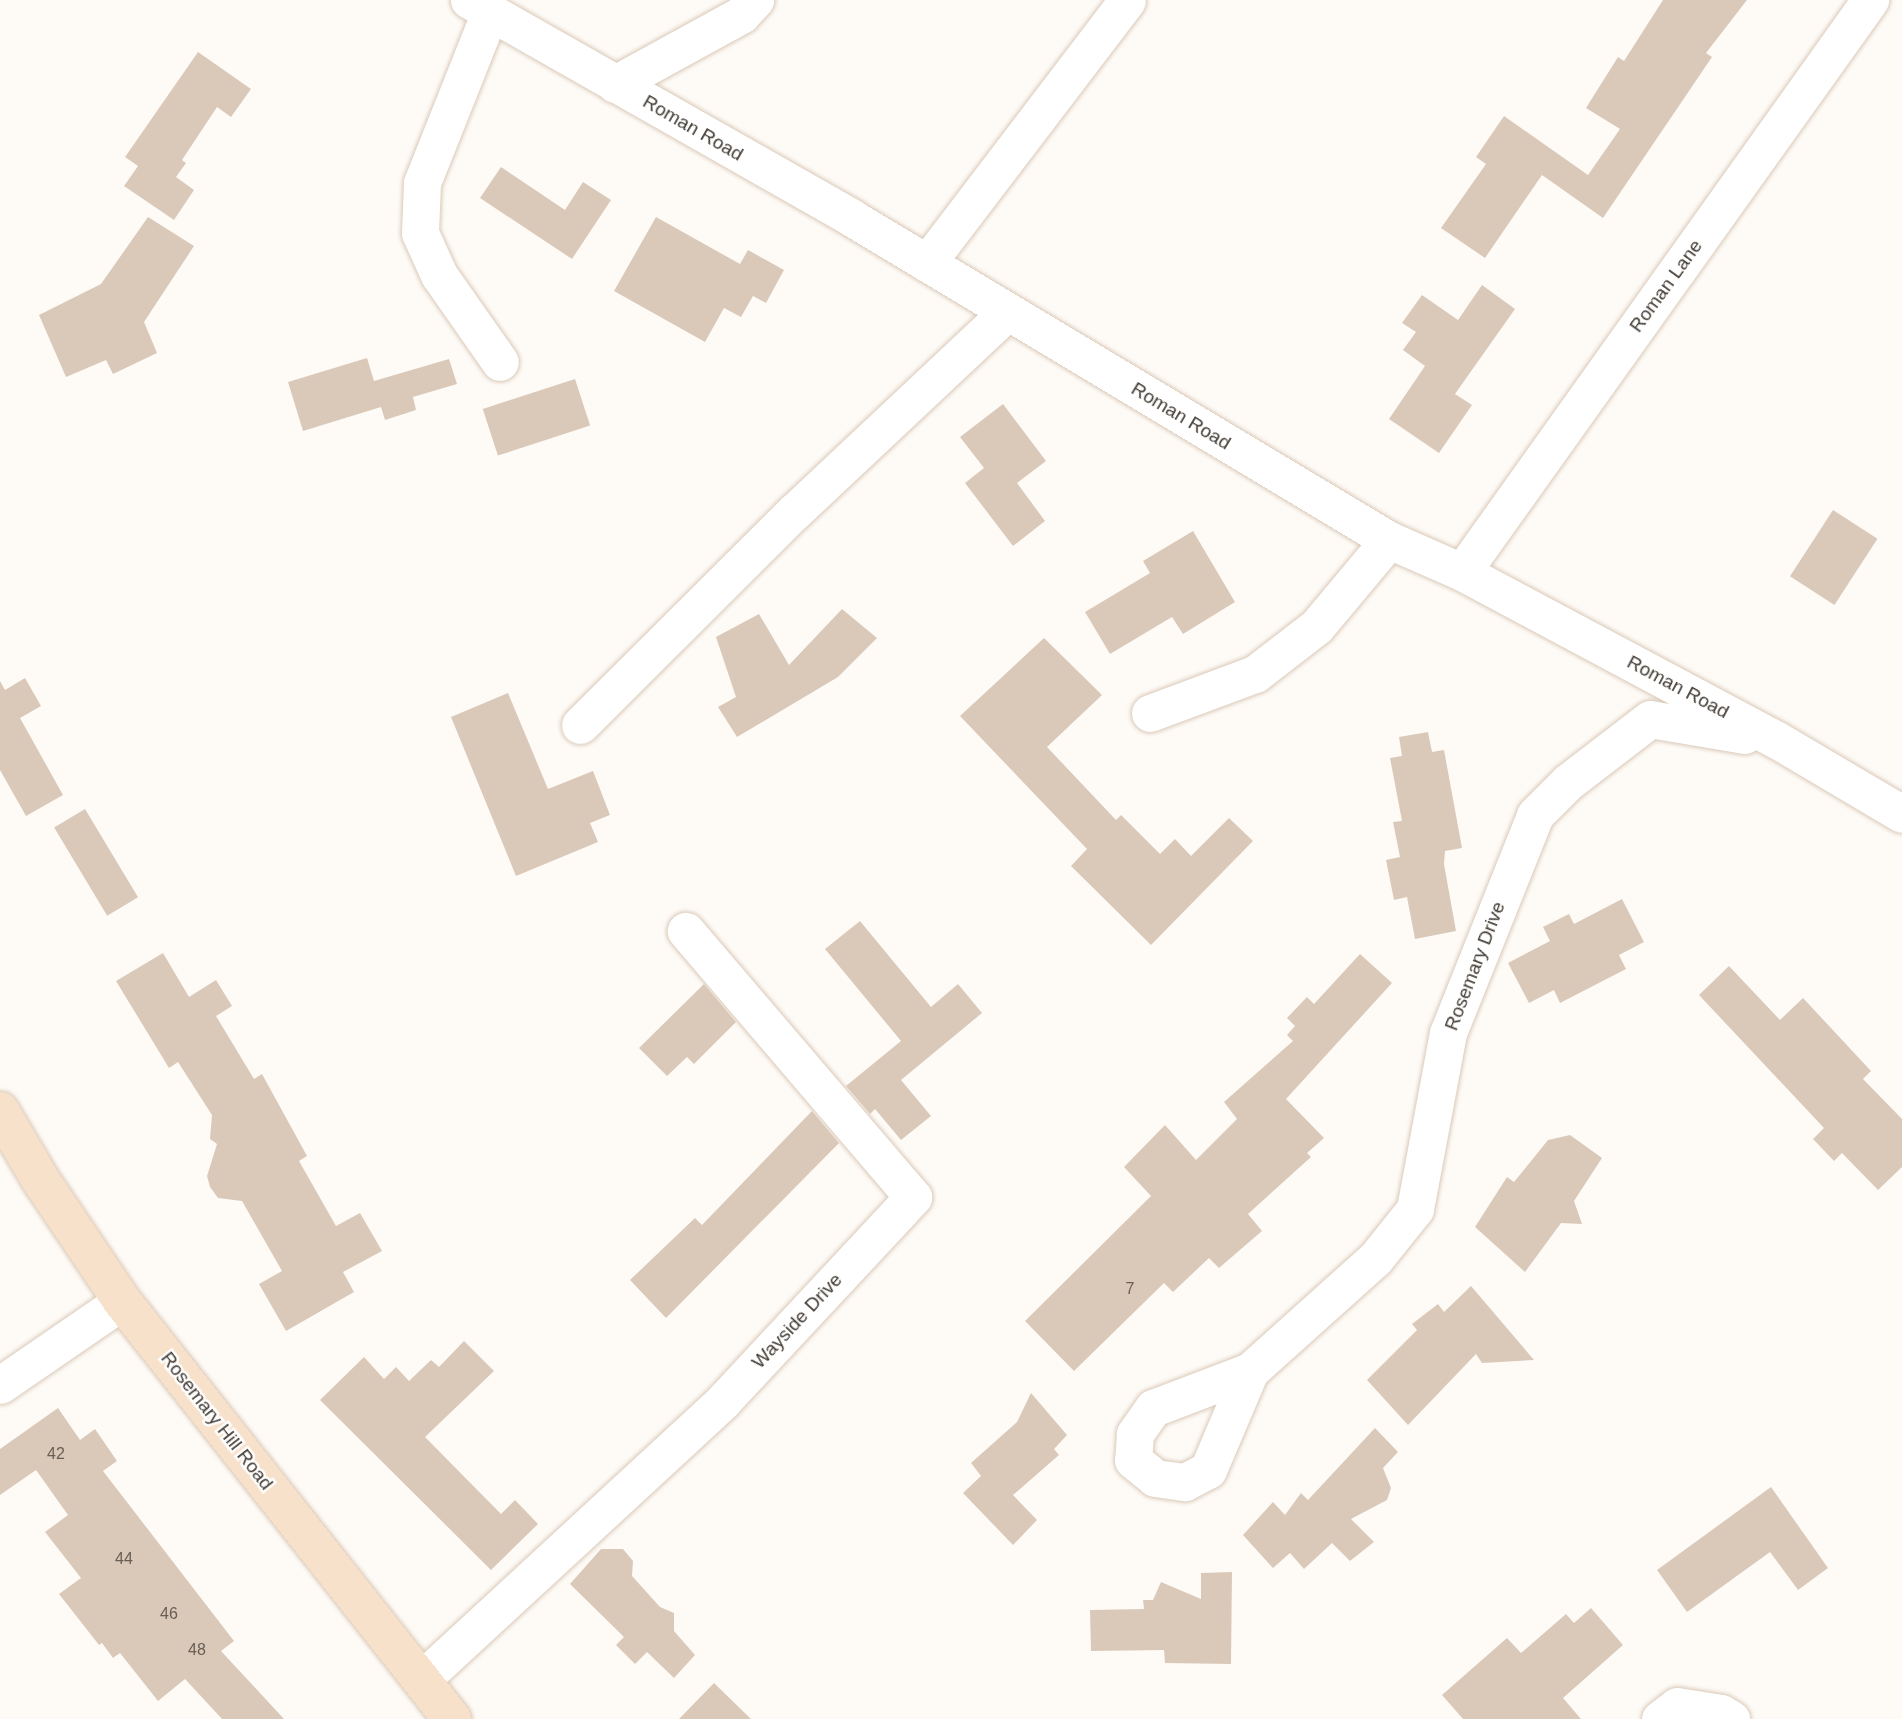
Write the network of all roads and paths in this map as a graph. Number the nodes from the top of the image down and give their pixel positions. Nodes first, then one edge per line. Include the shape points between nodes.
1 (755, 0) edge
2 (1127, 0) edge
3 (1870, 0) edge
4 (479, 6) edge
5 (615, 83) junction
6 (927, 263) junction
7 (1007, 312) junction
8 (500, 362) dead end
9 (1389, 540) junction
10 (1462, 572) junction
11 (1150, 713) dead end
12 (580, 725) dead end
13 (1777, 740) junction
14 (1902, 814) edge
15 (686, 931) dead end
16 (0, 1111) edge
17 (122, 1301) junction
18 (1250, 1371) dead end
19 (0, 1385) edge
20 (421, 1680) junction
21 (452, 1719) edge
22 (1660, 1719) edge
23 (1731, 1719) edge

1 - 5 street via 741,15
2 - 6 street
3 - 10 street, Roman Lane
4 - 5 street, Roman Road
4 - 8 street via 422,183 420,233 439,275
5 - 6 street, Roman Road
6 - 7 street, Roman Road
7 - 9 street, Roman Road
7 - 12 street via 794,512
9 - 10 street, Roman Road
9 - 11 street via 1317,626 1255,674
10 - 13 street, Roman Road
13 - 14 street, Roman Road
13 - 18 street, Rosemary Drive via 1650,719 1568,782 1535,815 1448,1033 1415,1209 1375,1259
15 - 20 street, Wayside Drive via 913,1197 723,1401
16 - 17 main road, Rosemary Hill Road
17 - 19 street
17 - 20 main road, Rosemary Hill Road
20 - 21 main road, Rosemary Hill Road
22 - 23 street via 1677,1706

